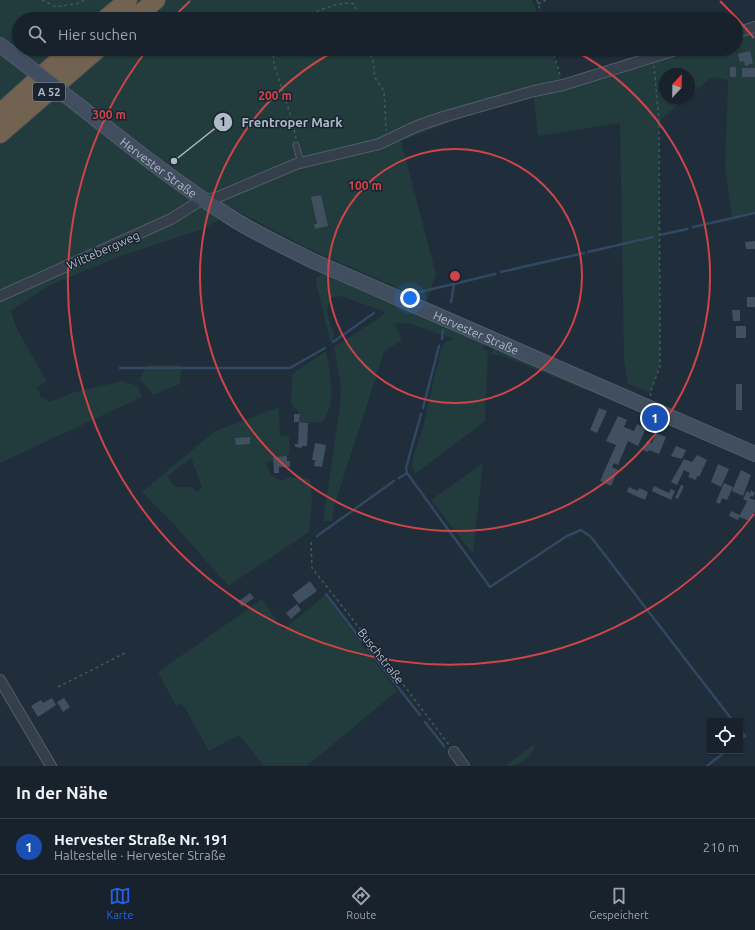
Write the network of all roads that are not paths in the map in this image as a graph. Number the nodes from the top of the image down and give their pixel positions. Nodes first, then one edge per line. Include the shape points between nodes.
1 (128, 0) edge
2 (156, 0) edge
3 (113, 12) edge
4 (141, 12) edge
5 (755, 27) edge
6 (743, 31) edge
7 (0, 45) edge
8 (12, 54) edge
9 (14, 56) edge
10 (63, 56) edge
11 (90, 56) edge
12 (654, 56) edge
13 (0, 113) edge
14 (0, 134) edge
15 (296, 145) road end
16 (301, 163) junction
17 (204, 200) junction
18 (0, 296) edge
19 (755, 454) edge
20 (0, 680) edge
21 (454, 752) road end
22 (51, 766) edge
23 (464, 766) edge

1 - 3 highway
2 - 4 highway
5 - 6 street
7 - 8 main road, Hervester Straße, bridge
9 - 17 main road, Hervester Straße, bridge
10 - 13 highway, A 52
11 - 14 highway, A 52
12 - 16 street, Hervester Straße via 563,85 443,117 389,140
15 - 16 lane
16 - 17 street, Hervester Straße via 218,198
17 - 18 street, Wittebergweg via 171,219
17 - 19 main road, Hervester Straße via 257,233 313,261
20 - 22 street
21 - 23 street

